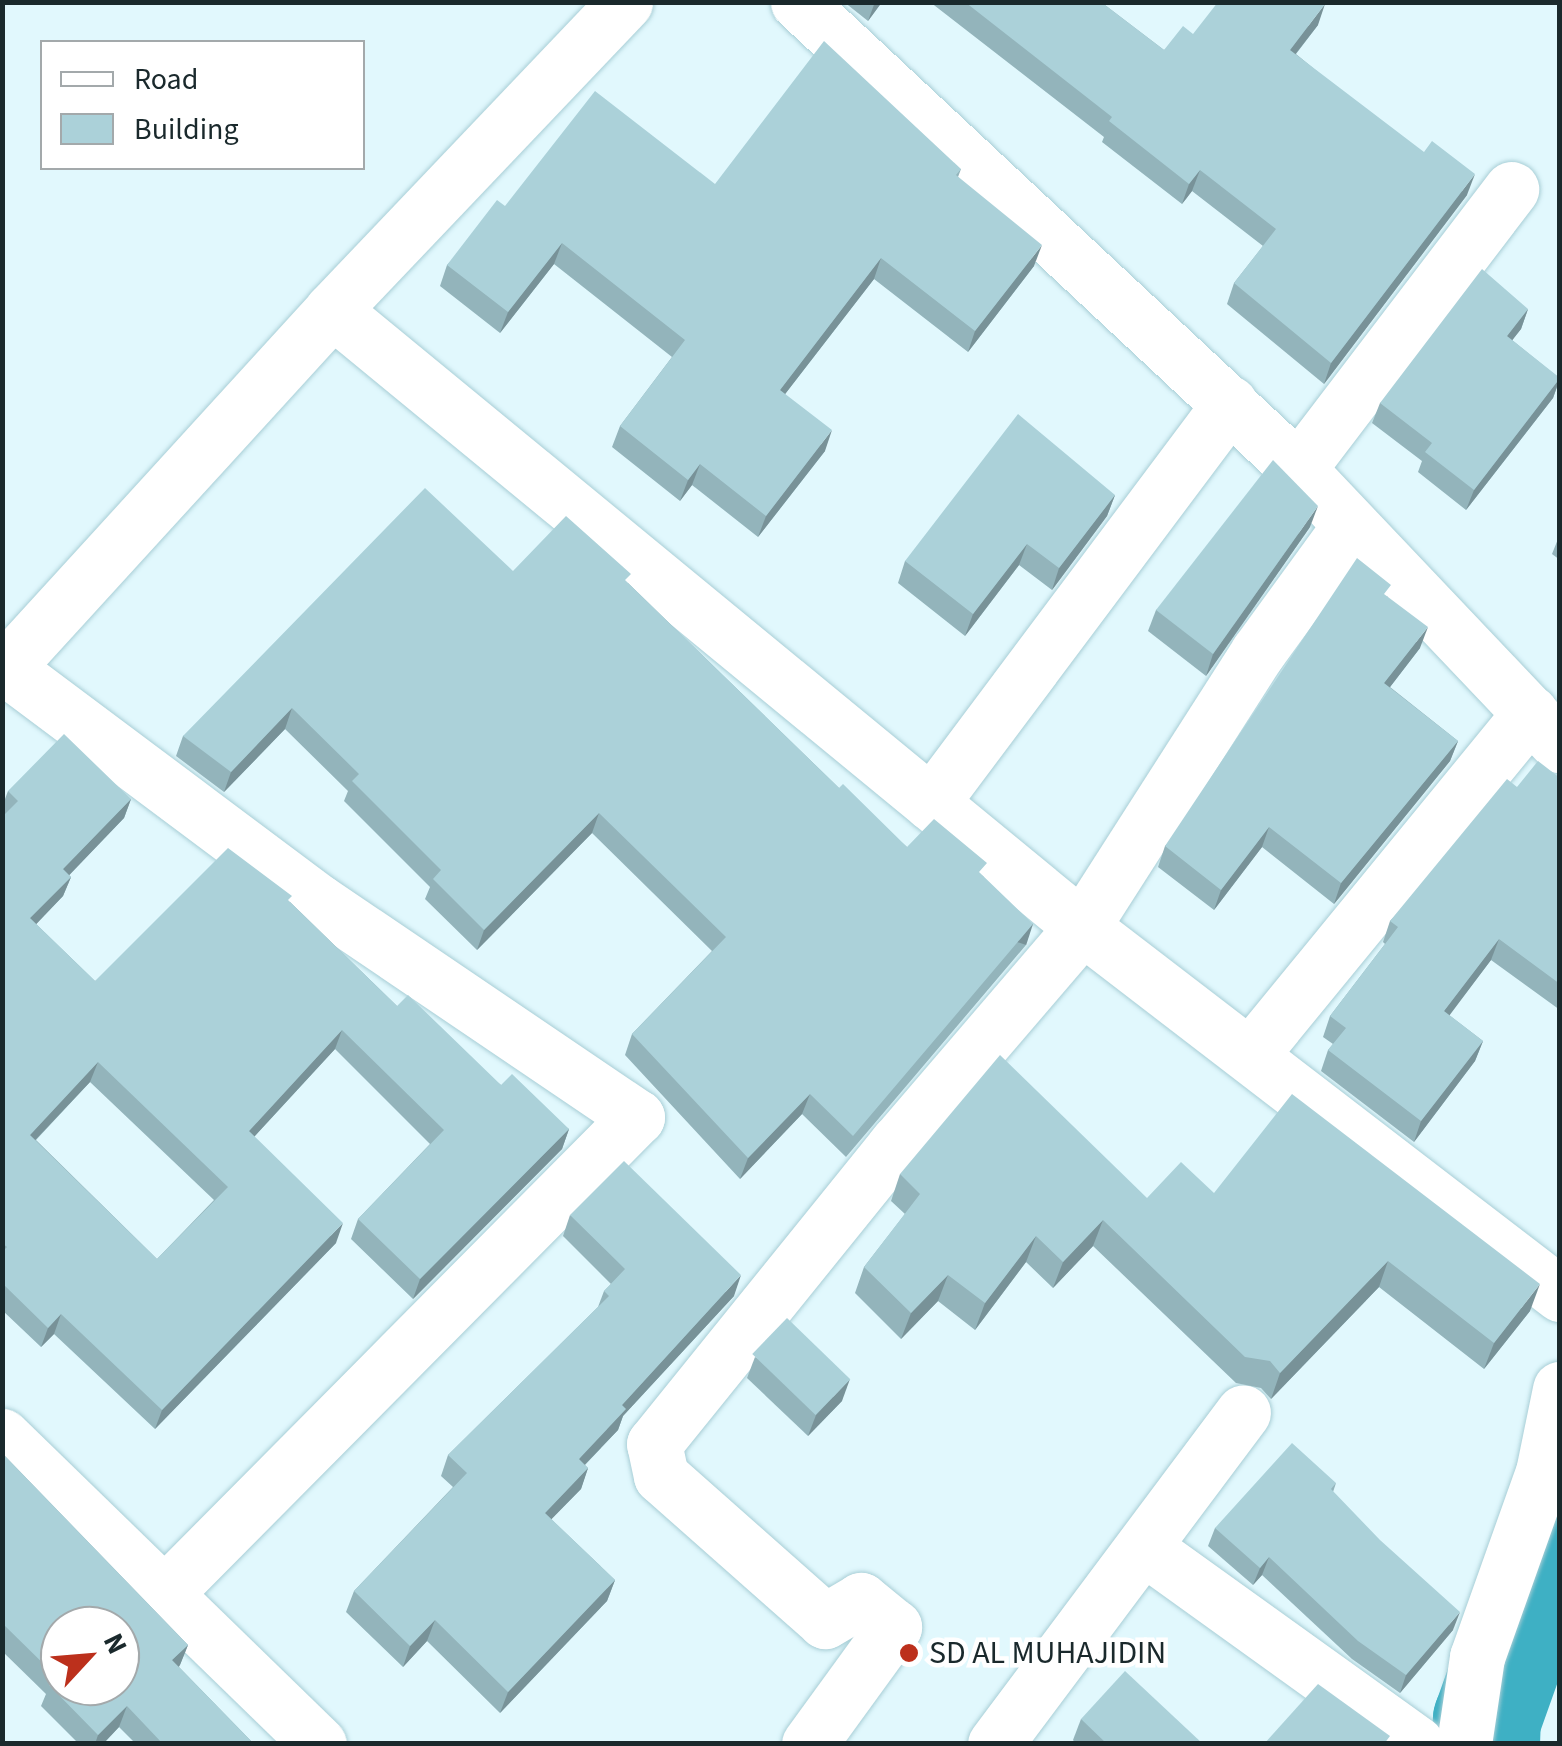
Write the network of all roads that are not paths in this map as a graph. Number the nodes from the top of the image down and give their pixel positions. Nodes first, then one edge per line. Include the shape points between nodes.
1 (624, 2) edge
2 (798, 2) edge
3 (1510, 189) dead end
4 (332, 310) junction
5 (1230, 404) junction
6 (1298, 469) junction
7 (1348, 528) junction
8 (4, 670) edge
9 (1545, 729) edge
10 (931, 803) junction
11 (1082, 928) junction
12 (1251, 1054) junction
13 (1560, 1294) edge
14 (1560, 1389) edge
15 (1243, 1413) dead end
16 (2, 1436) edge
17 (1551, 1478) edge
18 (1143, 1547) junction
19 (164, 1594) junction
20 (319, 1744) edge
21 (809, 1744) edge
22 (995, 1744) edge
23 (1417, 1744) edge
24 (1464, 1744) edge

1 - 4 street
2 - 5 street
3 - 6 street
4 - 8 street
4 - 10 street
5 - 6 street
5 - 10 street
6 - 7 street
7 - 9 street
7 - 11 street via 1258,652
8 - 19 street via 318,902 636,1117
9 - 12 street
10 - 11 street
11 - 12 street
11 - 21 street via 654,1444 660,1476 825,1620 861,1600 894,1626
12 - 13 street
14 - 17 street
15 - 18 street
16 - 19 street
17 - 24 street via 1476,1657
18 - 22 street
18 - 23 street
19 - 20 street

